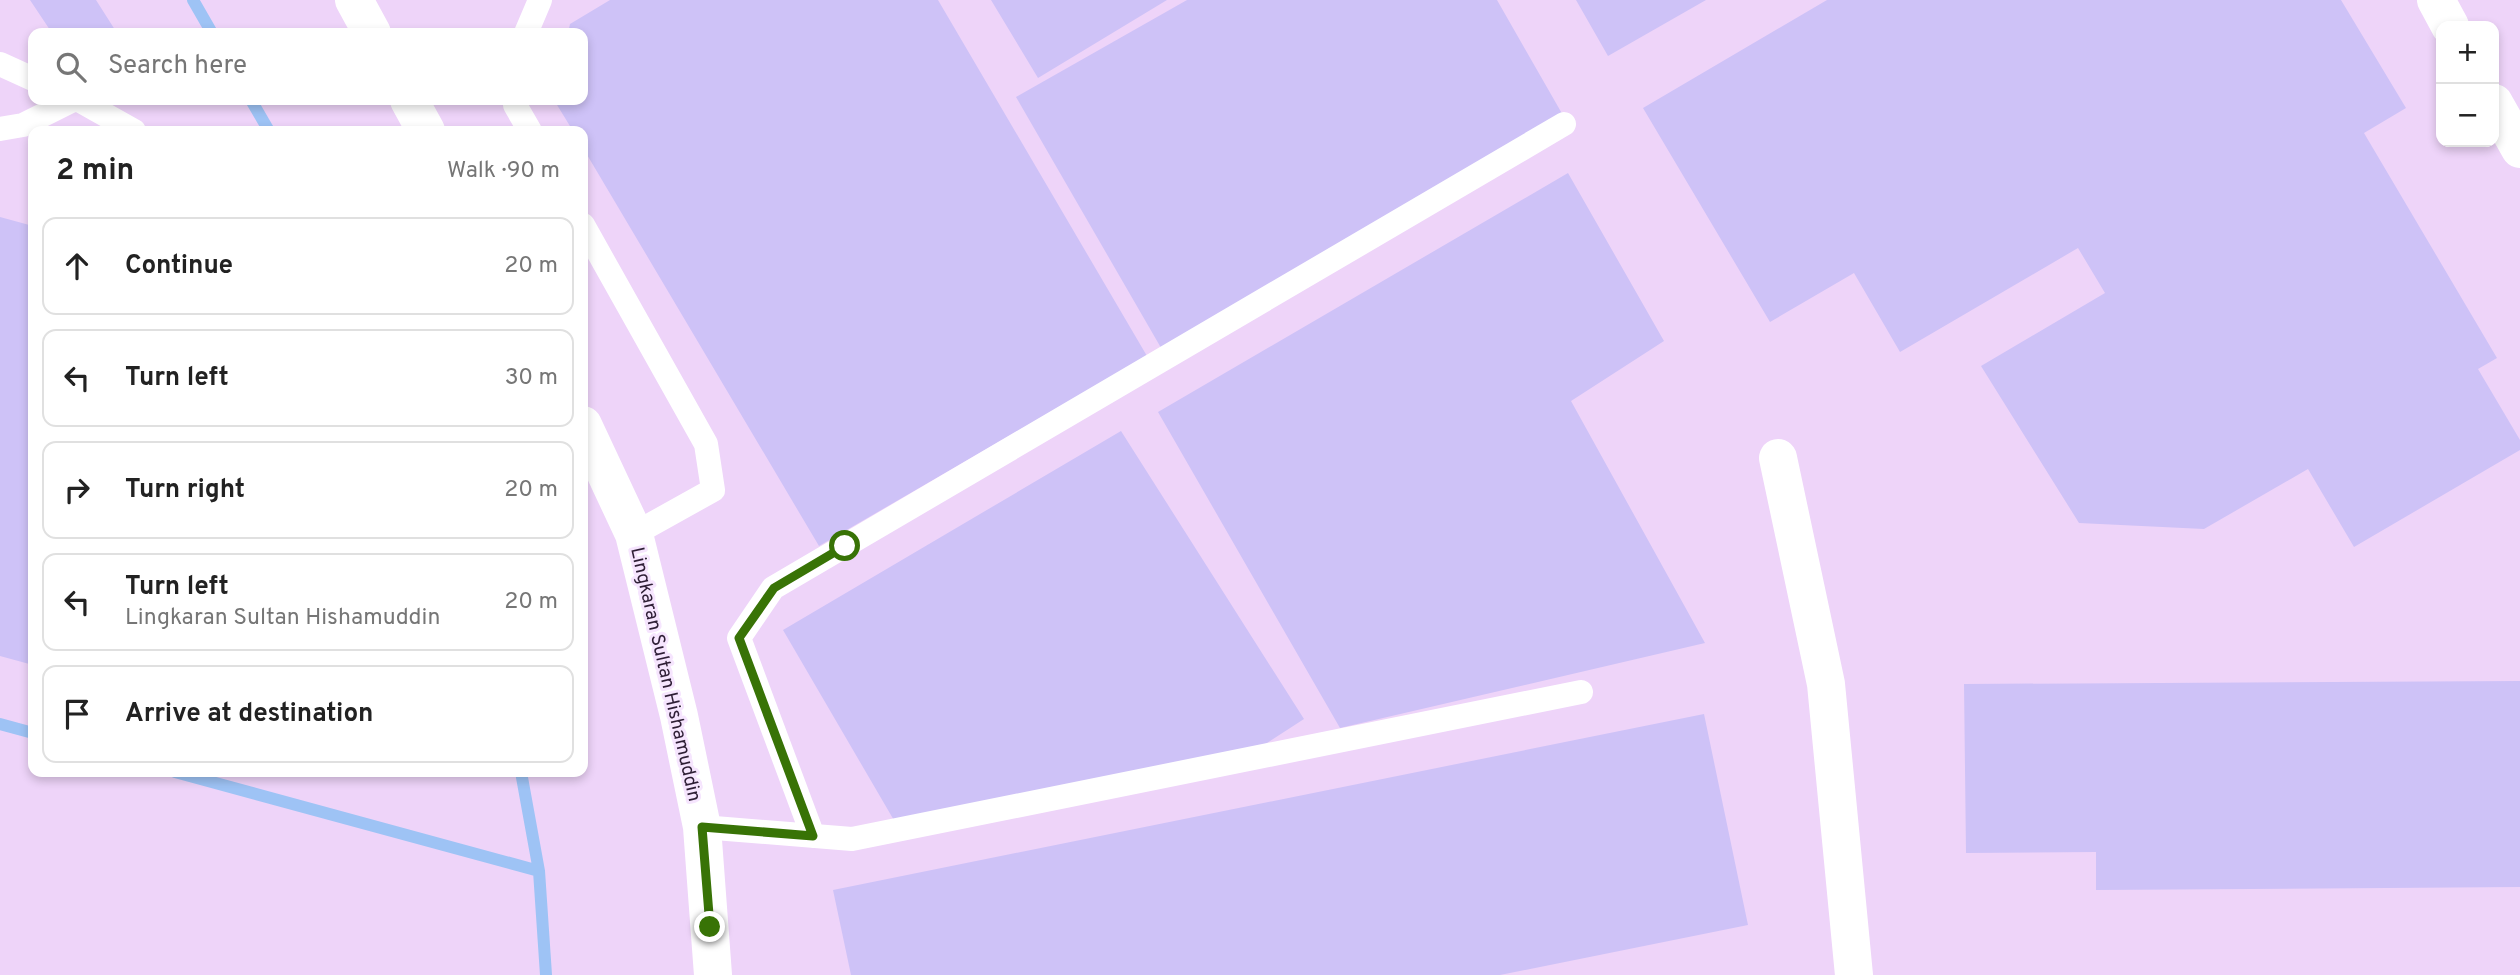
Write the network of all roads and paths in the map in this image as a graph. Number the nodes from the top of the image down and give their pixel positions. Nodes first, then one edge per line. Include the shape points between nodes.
1 (354, 0) edge
2 (540, 0) edge
3 (2435, 0) edge
4 (2447, 21) edge
5 (369, 28) edge
6 (528, 28) edge
7 (0, 64) edge
8 (28, 77) edge
9 (63, 105) edge
10 (88, 105) edge
11 (412, 105) edge
12 (515, 105) edge
13 (2499, 112) edge
14 (1564, 124) dead end
15 (125, 126) edge
16 (423, 126) edge
17 (527, 126) edge
18 (0, 129) edge
19 (2520, 149) edge
20 (588, 234) edge
21 (588, 436) edge
22 (1778, 458) dead end
23 (634, 534) junction
24 (1581, 692) dead end
25 (702, 827) junction
26 (813, 836) junction
27 (713, 975) edge
28 (1854, 975) edge

1 - 5 street
2 - 6 lane
3 - 4 street
7 - 8 lane
9 - 18 lane via 23,125
10 - 15 lane
11 - 16 street
12 - 17 lane
13 - 19 street
14 - 26 lane via 774,588 739,638
20 - 23 lane via 706,444 713,490
21 - 23 street, Lingkaran Sultan Hishamuddin
22 - 28 street via 1826,684
23 - 25 street, Lingkaran Sultan Hishamuddin
24 - 26 lane via 852,839
25 - 26 lane
25 - 27 street, Lingkaran Sultan Hishamuddin

